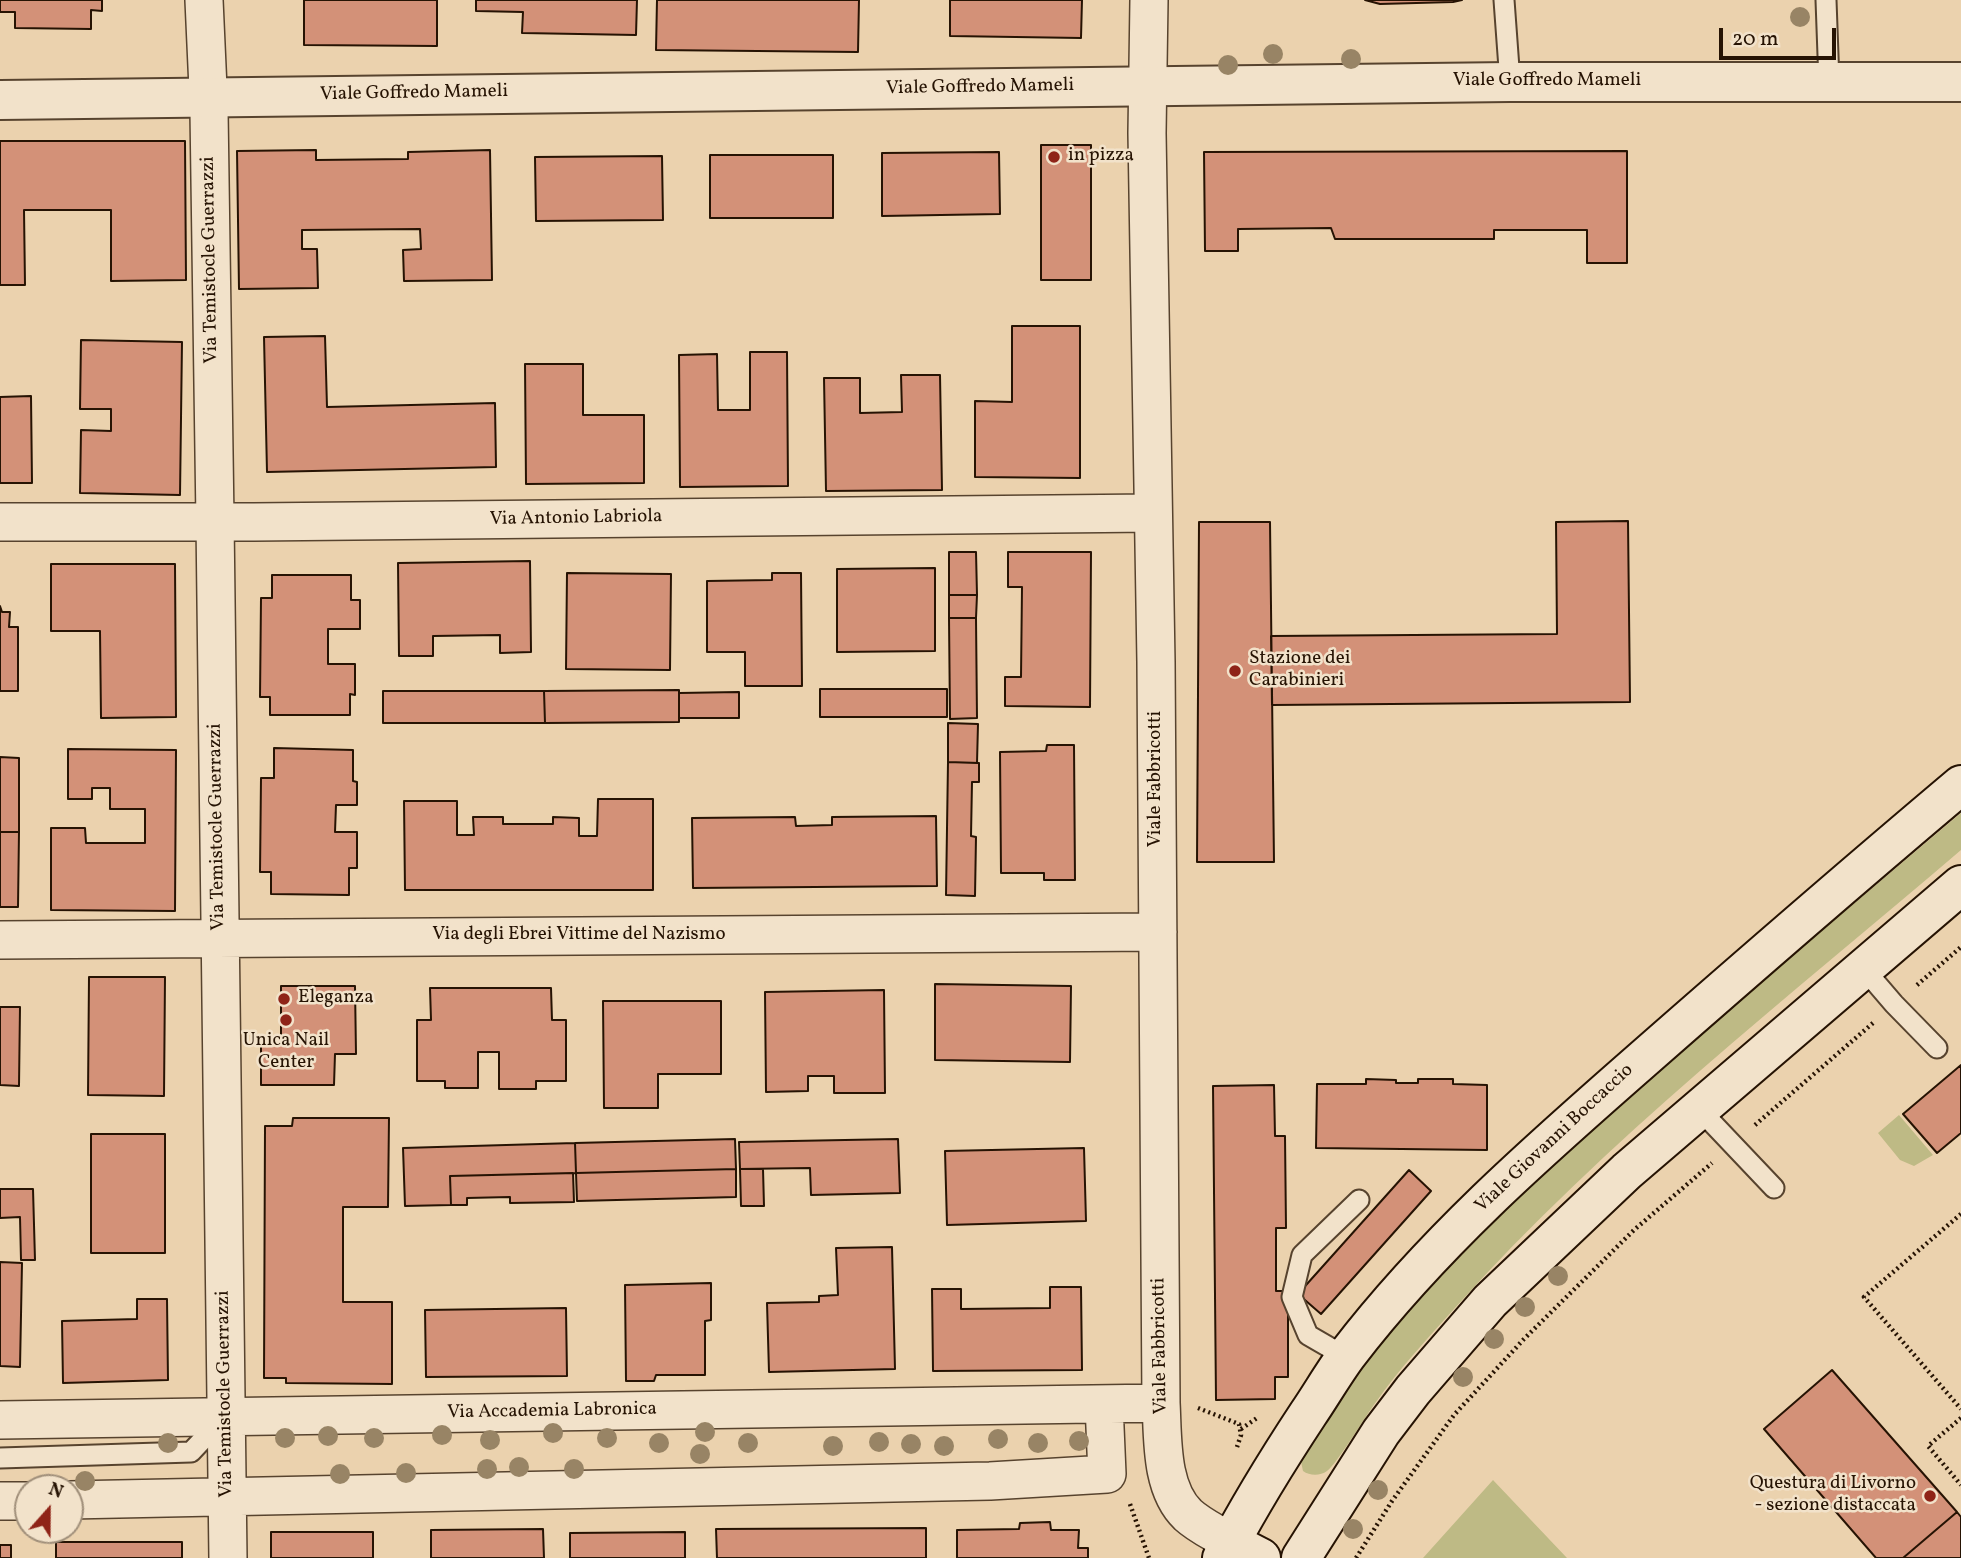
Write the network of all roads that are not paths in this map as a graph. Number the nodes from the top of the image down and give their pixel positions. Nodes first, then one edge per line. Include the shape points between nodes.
1 (204, 0) edge
2 (1149, 0) edge
3 (1504, 0) edge
4 (1826, 0) edge
5 (1510, 82) junction
6 (1961, 82) edge
7 (1829, 83) junction
8 (1149, 86) junction
9 (208, 96) junction
10 (0, 100) edge
11 (1152, 513) junction
12 (215, 521) junction
13 (0, 522) edge
14 (1961, 785) edge
15 (1961, 885) edge
16 (1158, 932) junction
17 (220, 939) junction
18 (0, 940) edge
19 (1864, 969) junction
20 (1937, 1048) dead end
21 (1700, 1110) junction
22 (1774, 1188) dead end
23 (1359, 1200) dead end
24 (1346, 1357) junction
25 (1161, 1399) junction
26 (1104, 1405) junction
27 (226, 1415) junction
28 (0, 1419) edge
29 (0, 1458) edge
30 (1167, 1472) junction
31 (1118, 1488) junction
32 (227, 1497) junction
33 (84, 1500) edge
34 (1238, 1553) edge
35 (228, 1558) edge
36 (1301, 1558) edge

1 - 9 street, Via Temistocle Guerrazzi
2 - 8 street, Viale Fabbricotti
3 - 5 lane
4 - 7 lane
5 - 7 main road, Viale Goffredo Mameli
5 - 8 main road, Viale Goffredo Mameli
6 - 7 main road, Viale Goffredo Mameli
8 - 9 main road, Viale Goffredo Mameli
8 - 11 street, Viale Fabbricotti
9 - 10 main road, Viale Goffredo Mameli
9 - 12 street, Via Temistocle Guerrazzi
11 - 12 street, Via Antonio Labriola
11 - 16 street, Viale Fabbricotti
12 - 13 street, Via Antonio Labriola
12 - 17 street, Via Temistocle Guerrazzi
14 - 24 main road, Viale Giovanni Boccaccio via 1548,1143 1411,1279
15 - 19 main road
16 - 17 street, Via degli Ebrei Vittime del Nazismo
16 - 25 street, Viale Fabbricotti
17 - 18 street, Via degli Ebrei Vittime del Nazismo
17 - 27 street, Via Temistocle Guerrazzi
19 - 20 lane
19 - 21 main road
21 - 22 lane
21 - 36 main road via 1557,1235 1461,1333 1381,1432
23 - 24 lane via 1302,1255 1292,1297 1308,1335
24 - 34 main road, Viale Giovanni Boccaccio via 1283,1452
25 - 26 street, Via Accademia Labronica
25 - 30 street, Viale Fabbricotti
26 - 27 street, Via Accademia Labronica
26 - 31 street
27 - 28 street, Via Accademia Labronica
27 - 29 lane via 191,1452
27 - 32 street, Via Temistocle Guerrazzi
30 - 31 street
30 - 34 street, Viale Fabbricotti via 1187,1514
31 - 32 street via 990,1481
32 - 33 street
32 - 35 street, Via Temistocle Guerrazzi

